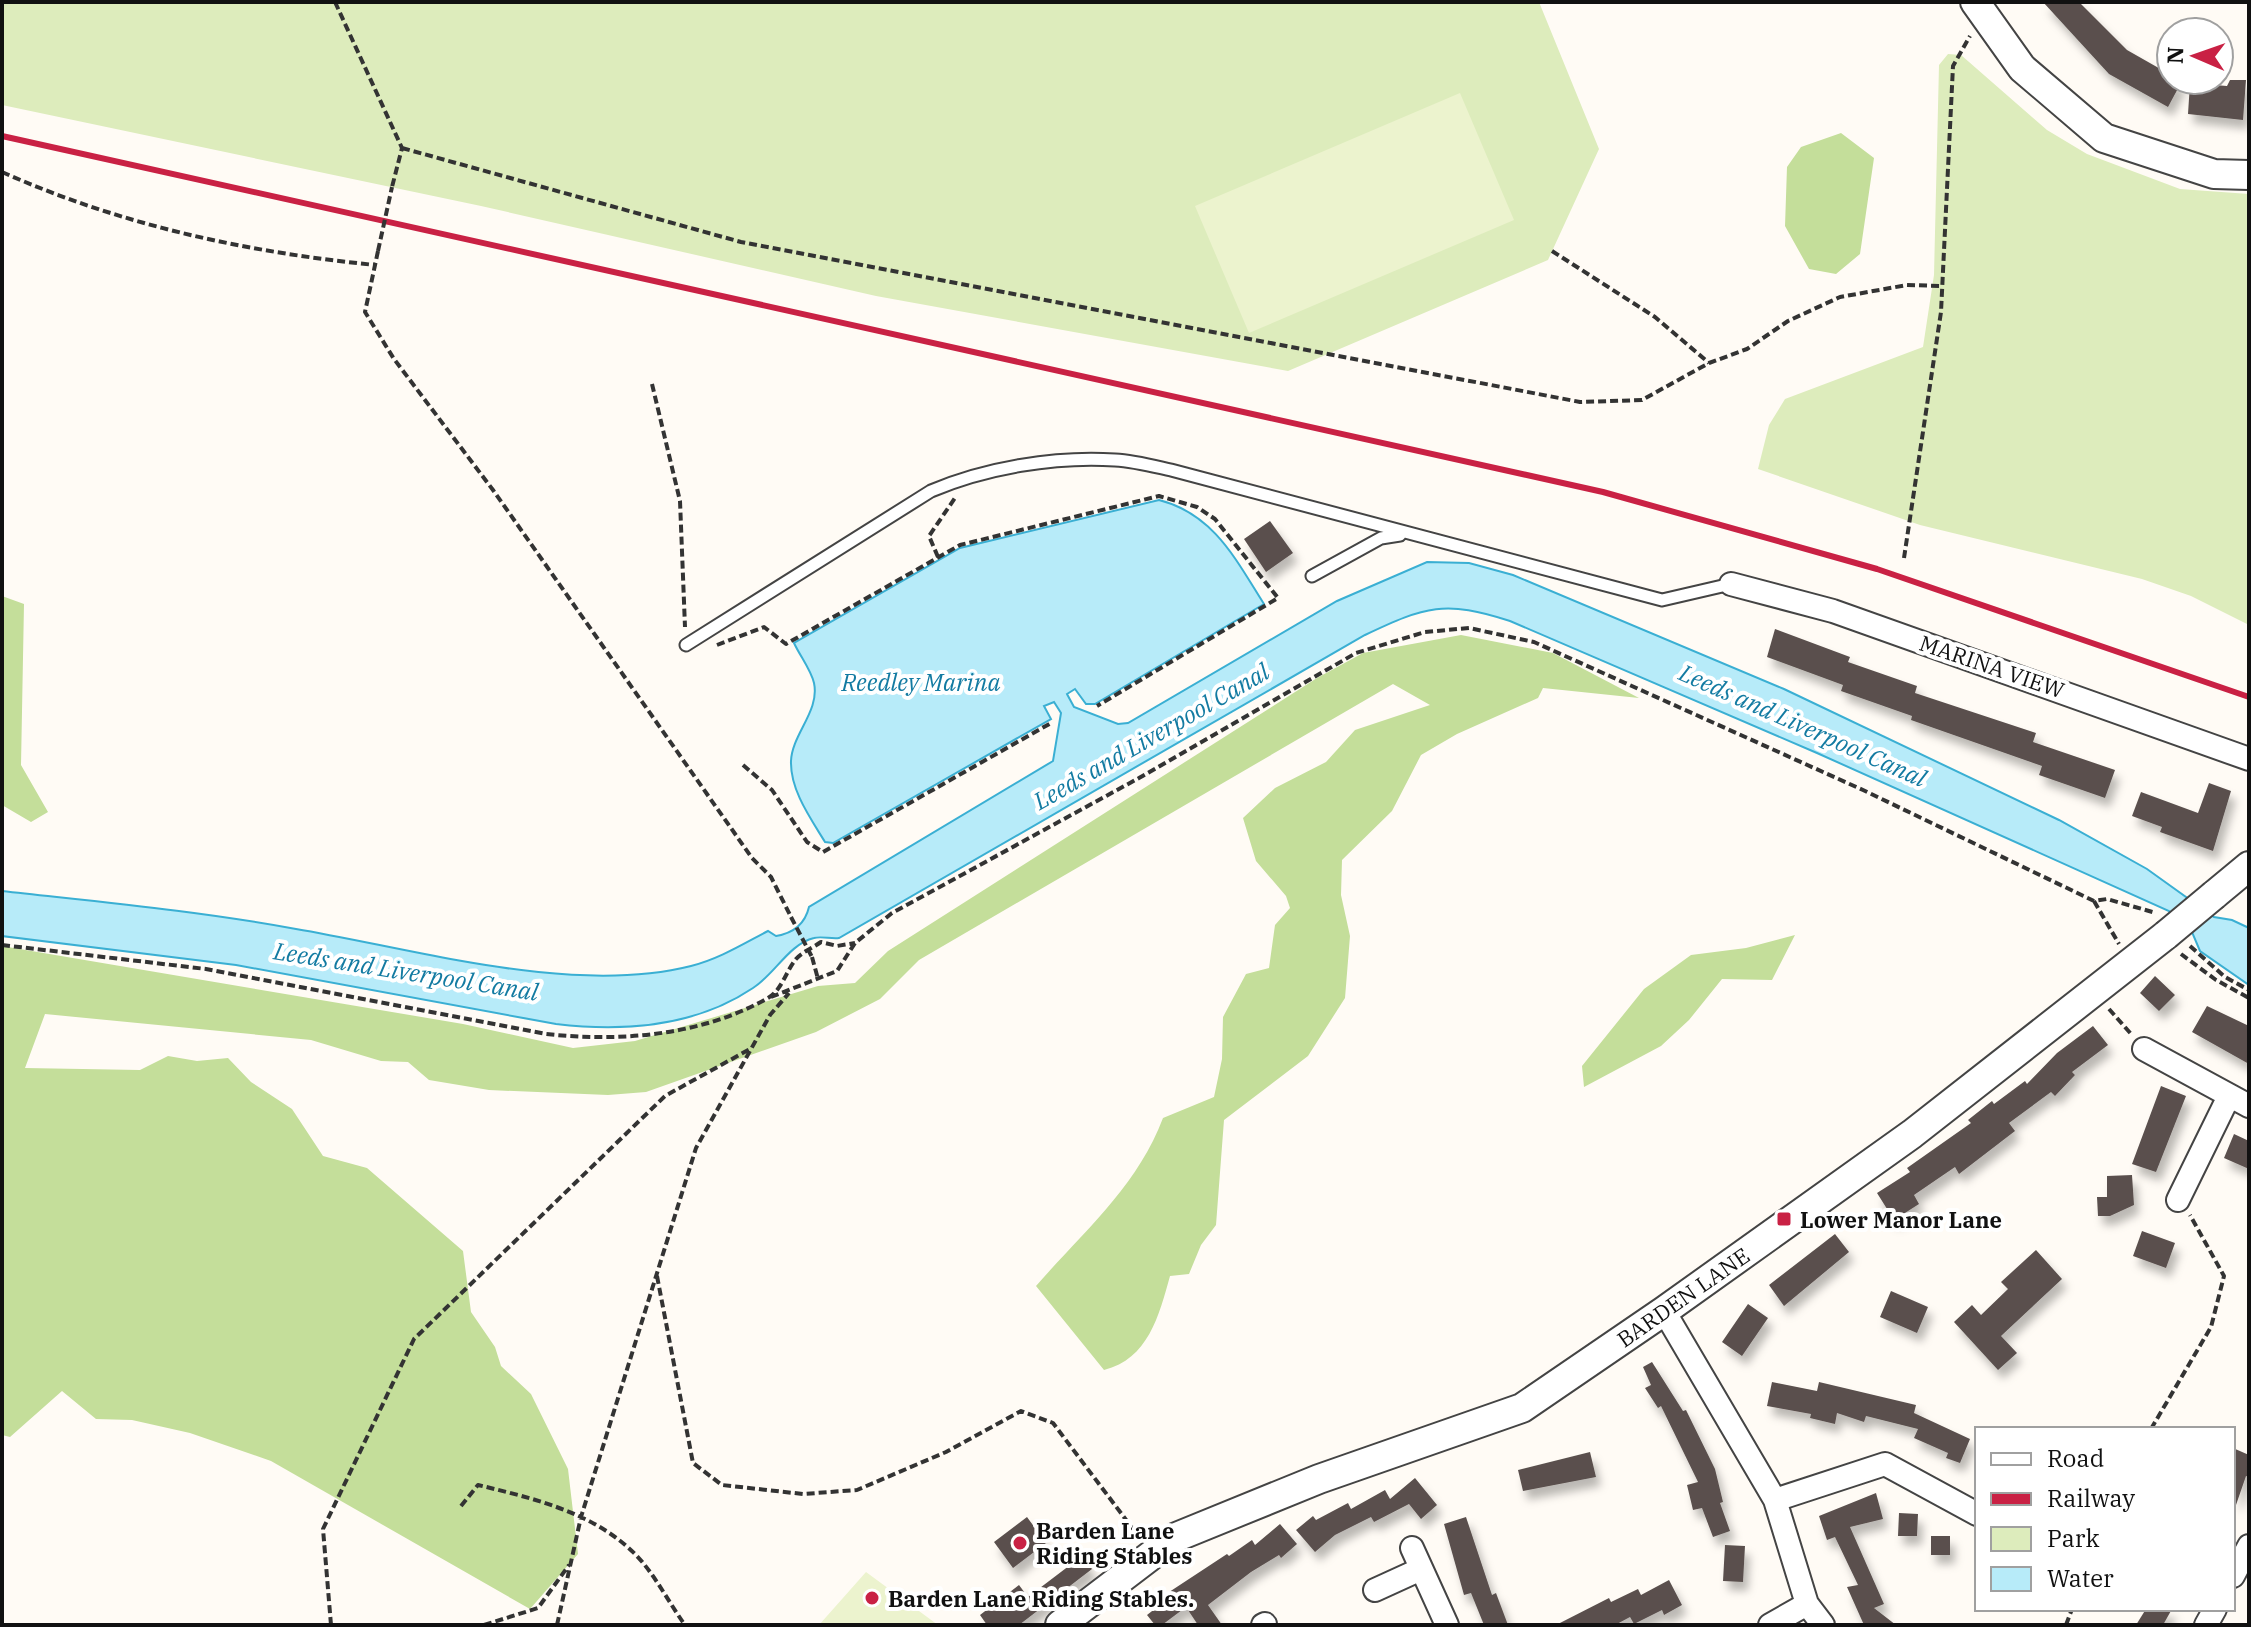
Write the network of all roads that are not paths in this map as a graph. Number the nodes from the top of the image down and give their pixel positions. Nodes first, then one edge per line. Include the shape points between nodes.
1 (1979, 7) edge
2 (2249, 175) edge
3 (1404, 534) junction
4 (1312, 576) dead end
5 (1731, 584) joint
6 (686, 645) dead end
7 (2249, 759) edge
8 (2249, 866) edge
9 (2144, 1049) road end
10 (2239, 1101) edge
11 (2178, 1200) road end
12 (1664, 1311) junction
13 (1775, 1500) junction
14 (1975, 1513) edge
15 (2249, 1546) edge
16 (1412, 1548) dead end
17 (1421, 1569) junction
18 (2235, 1572) edge
19 (1375, 1590) dead end
20 (1807, 1604) junction
21 (1060, 1625) edge
22 (1447, 1625) edge
23 (1770, 1625) edge
24 (1823, 1625) edge

1 - 2 street via 2022,68 2104,138 2214,174
3 - 4 lane via 1381,538
3 - 5 lane via 1662,600
3 - 6 lane via 1171,470 1115,460 1035,465 931,491
5 - 7 street, MARINA VIEW via 1846,615
8 - 12 street, BARDEN LANE, bridge via 2174,936 2130,963 1912,1134
9 - 10 street
10 - 11 street
12 - 13 street
12 - 21 street, BARDEN LANE via 1522,1408 1319,1479 1174,1538
13 - 14 street via 1885,1464
13 - 20 street
15 - 18 street
16 - 17 street
17 - 19 street
17 - 22 street
20 - 23 street
20 - 24 street

